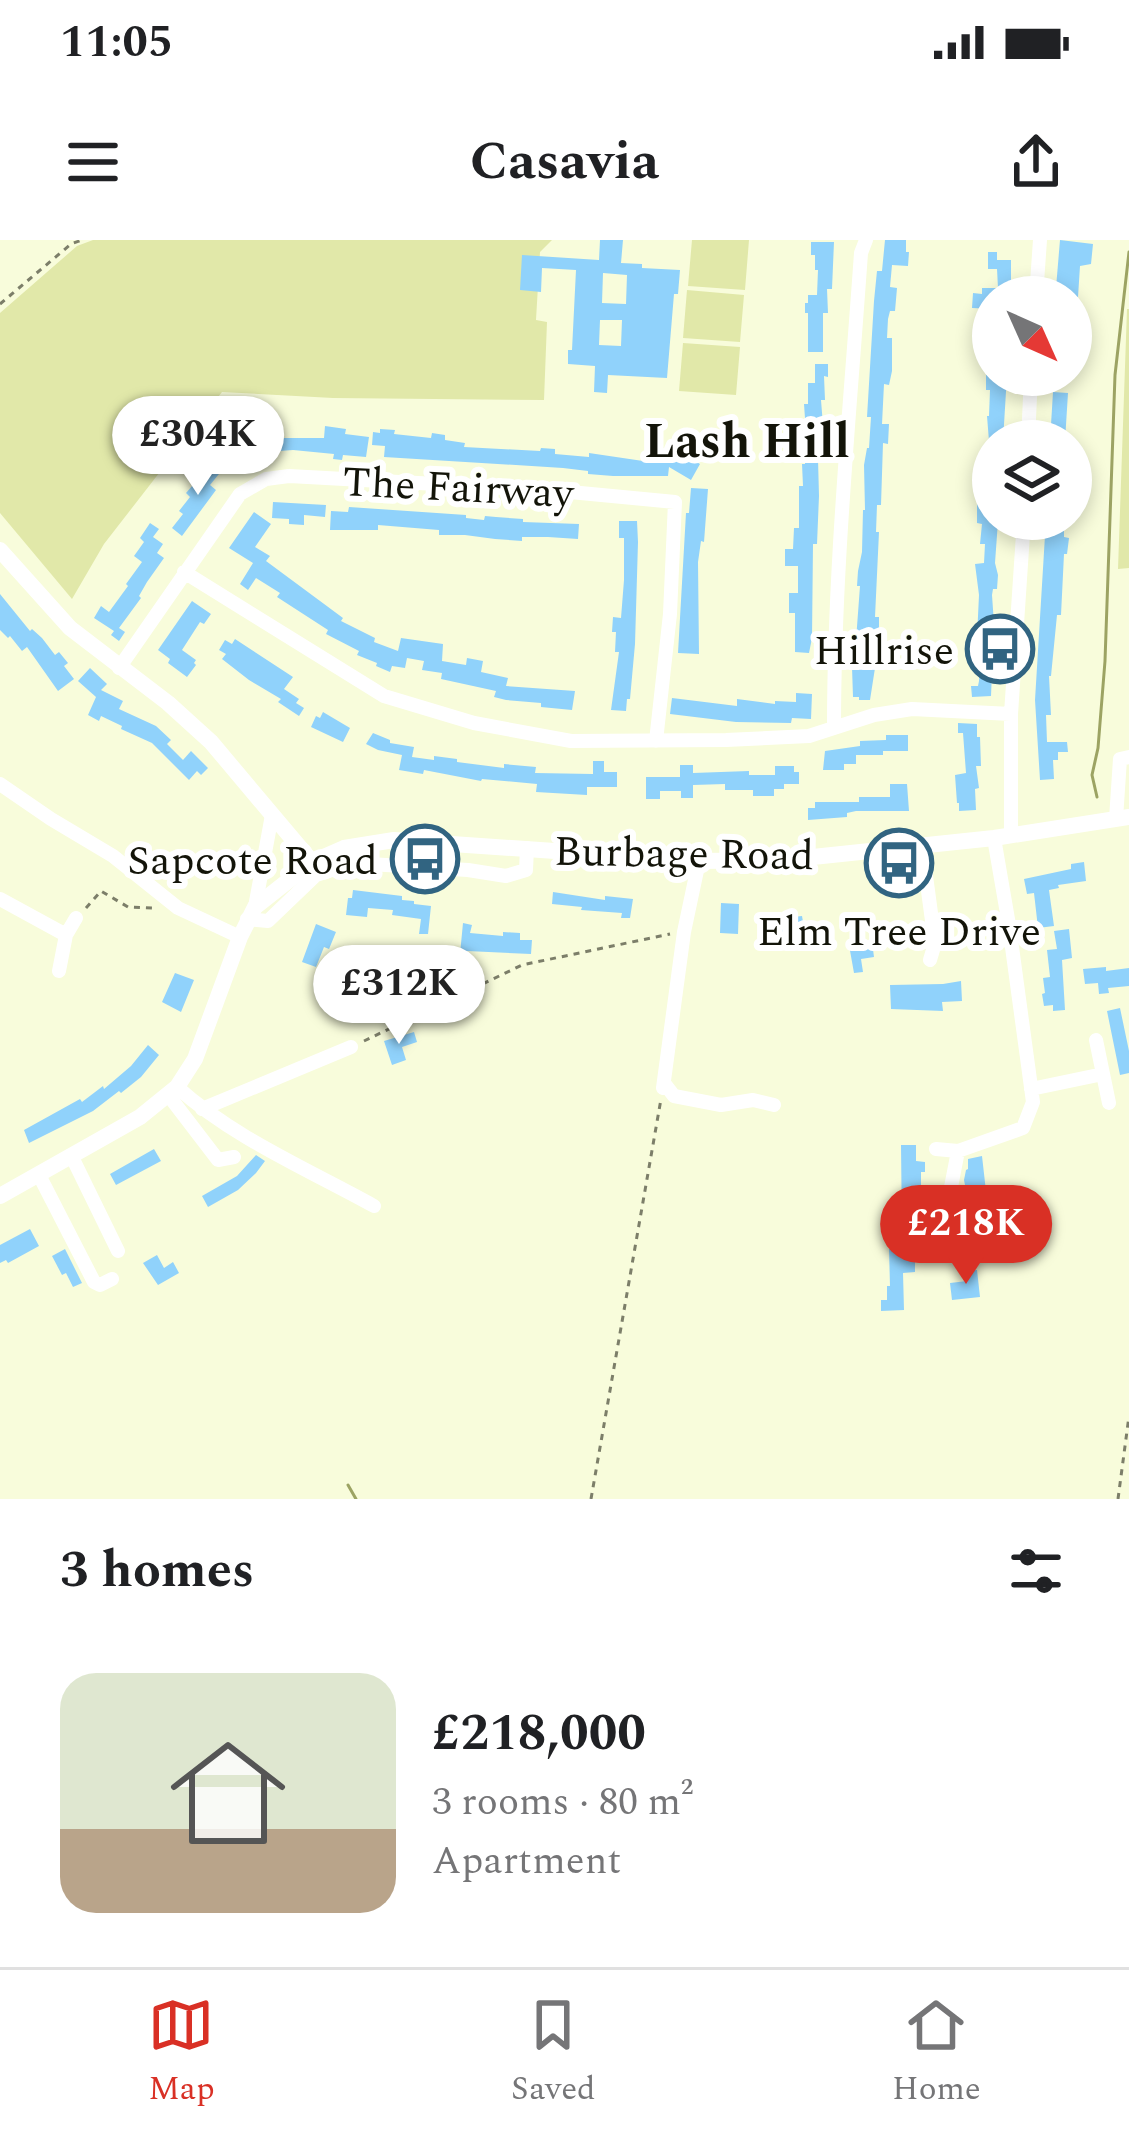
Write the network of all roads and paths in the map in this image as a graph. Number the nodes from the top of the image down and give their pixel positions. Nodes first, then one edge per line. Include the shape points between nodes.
1 (82, 240) edge
2 (866, 240) edge
3 (1040, 240) edge
4 (1037, 276) edge
5 (0, 304) edge
6 (1023, 540) edge
7 (0, 550) edge
8 (184, 572) junction
9 (119, 668) junction
10 (1012, 714) junction
11 (834, 728) junction
12 (656, 740) junction
13 (1129, 757) edge
14 (0, 784) edge
15 (272, 814) junction
16 (1122, 818) edge
17 (1003, 837) junction
18 (922, 846) junction
19 (527, 848) junction
20 (699, 861) junction
21 (312, 862) junction
22 (1, 901) edge
23 (178, 908) junction
24 (76, 918) joint
25 (247, 921) junction
26 (684, 932) junction
27 (66, 935) junction
28 (930, 960) dead end
29 (59, 971) dead end
30 (1096, 1040) dead end
31 (351, 1047) joint
32 (1103, 1074) junction
33 (663, 1085) junction
34 (1031, 1089) junction
35 (173, 1091) junction
36 (1109, 1103) dead end
37 (774, 1105) dead end
38 (202, 1109) junction
39 (936, 1149) dead end
40 (958, 1151) junction
41 (72, 1157) junction
42 (234, 1157) dead end
43 (39, 1175) junction
44 (0, 1196) edge
45 (374, 1206) dead end
46 (949, 1242) dead end
47 (118, 1251) dead end
48 (112, 1279) dead end
49 (1129, 1416) edge
50 (591, 1499) edge
51 (1118, 1499) edge

1 - 5 path
2 - 11 street
3 - 4 street
6 - 10 street
7 - 9 main road via 70,628
8 - 9 street, The Fairway
8 - 12 street via 384,696 571,741
8 - 12 street, The Fairway via 240,494 266,479 675,502
9 - 15 main road via 211,742
10 - 11 street via 911,709
10 - 17 street
11 - 12 street via 809,736
13 - 16 street via 1120,759
14 - 23 street
15 - 21 main road
15 - 25 street
16 - 17 main road, Burbage Road
17 - 18 main road, Burbage Road
17 - 34 street
18 - 20 main road, Burbage Road
18 - 28 street via 935,944
19 - 20 main road, Burbage Road
19 - 21 main road, Burbage Road via 394,840
19 - 25 street via 526,870 506,876 353,863 316,875 268,922
20 - 26 street
21 - 25 main road
22 - 27 street
23 - 24 path via 128,907 101,891
23 - 25 street
24 - 27 street
25 - 35 main road via 195,1059
26 - 31 path via 522,965
26 - 33 street
27 - 29 street
30 - 32 street
31 - 38 street
32 - 34 street
32 - 36 street
33 - 37 street via 674,1096 722,1106
33 - 50 path
34 - 40 street via 1023,1128
35 - 38 street
35 - 41 main road
35 - 42 street via 218,1160
38 - 45 street
39 - 40 street
40 - 46 street
41 - 43 main road
41 - 47 street
43 - 44 main road
43 - 48 street via 94,1282
49 - 51 path

